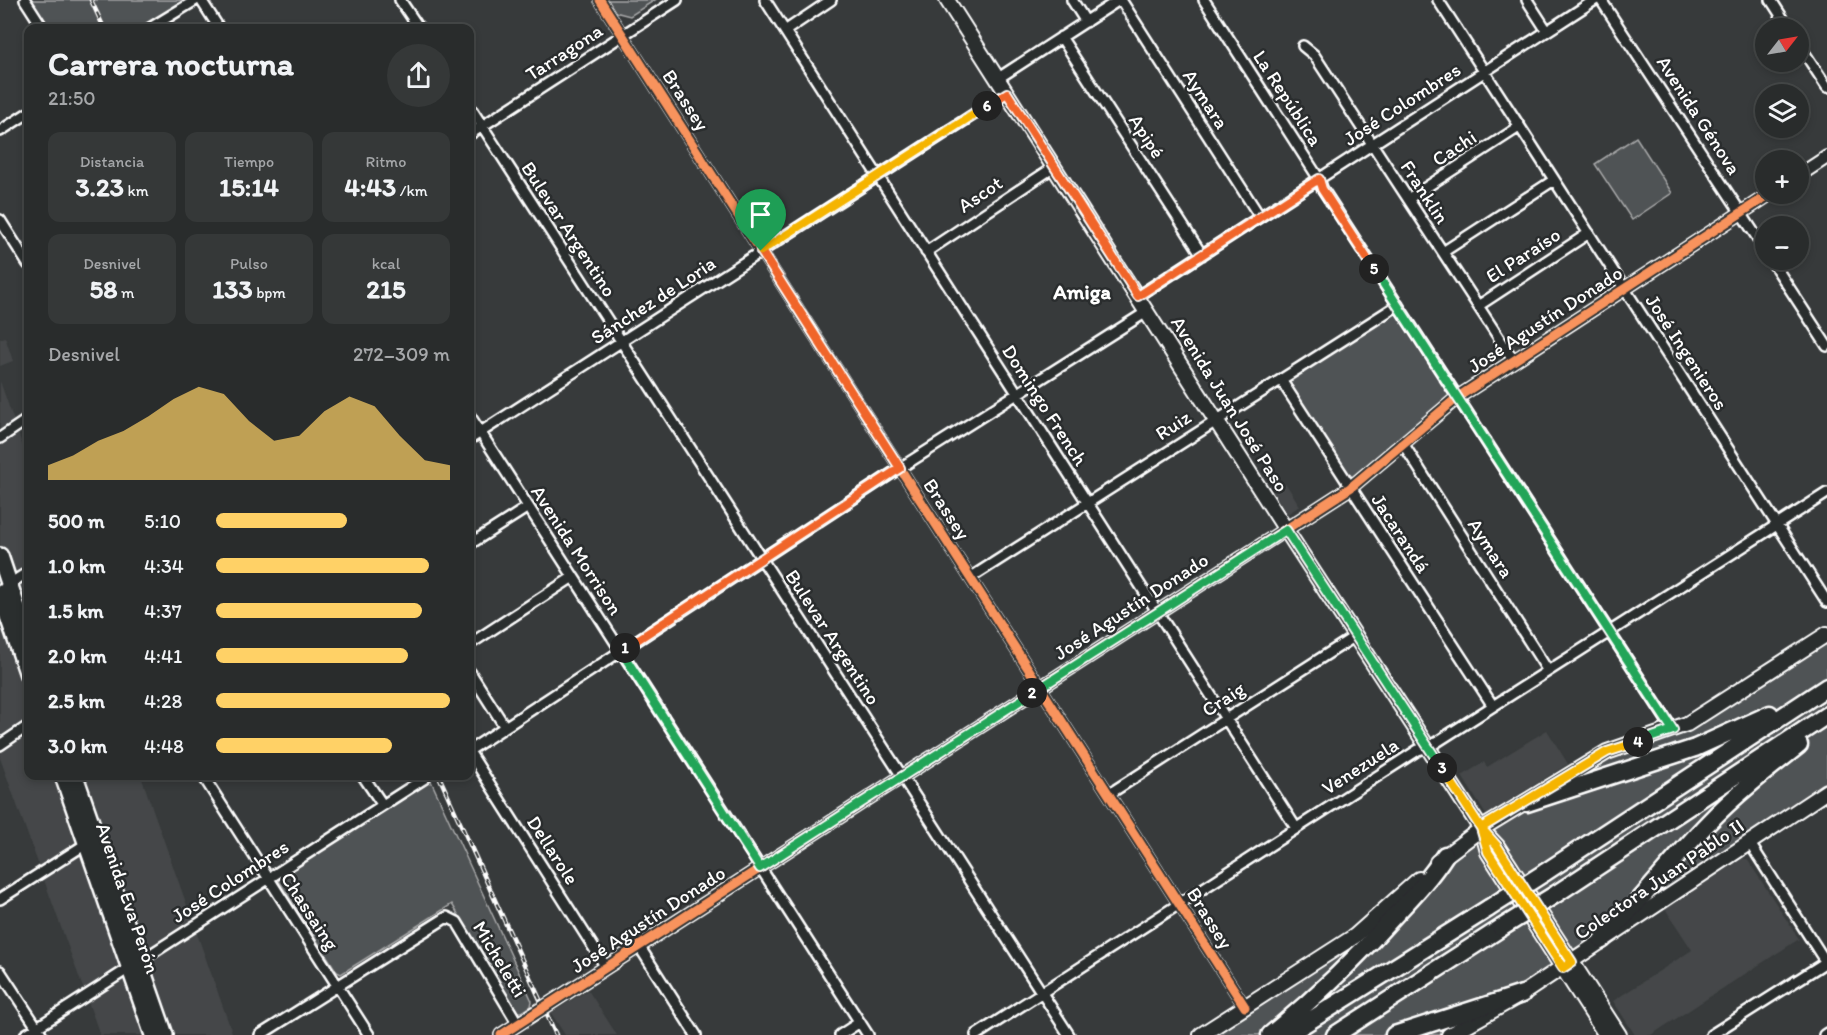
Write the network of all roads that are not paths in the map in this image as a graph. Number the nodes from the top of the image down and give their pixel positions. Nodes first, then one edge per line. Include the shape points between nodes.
1 (25, 0) edge
2 (196, 0) edge
3 (201, 0) edge
4 (400, 0) edge
5 (600, 0) edge
6 (677, 0) edge
7 (765, 0) edge
8 (831, 0) edge
9 (946, 0) edge
10 (1072, 0) edge
11 (1120, 0) edge
12 (1204, 0) edge
13 (1438, 0) edge
14 (1527, 0) edge
15 (1594, 0) edge
16 (1601, 0) edge
17 (1771, 0) edge
18 (1783, 18) edge
19 (1086, 22) junction
20 (40, 24) edge
21 (157, 24) edge
22 (216, 24) edge
23 (415, 24) edge
24 (785, 31) junction
25 (1547, 31) junction
26 (623, 35) junction
27 (1061, 37) junction
28 (1303, 46) dead end
29 (1809, 60) edge
30 (1484, 72) junction
31 (998, 79) junction
32 (1827, 87) edge
33 (1007, 93) junction
34 (474, 113) edge
35 (24, 115) edge
36 (482, 126) junction
37 (1519, 127) junction
38 (0, 131) edge
39 (474, 131) edge
40 (1372, 144) junction
41 (1827, 157) edge
42 (1054, 167) junction
43 (1809, 169) edge
44 (878, 177) junction
45 (1319, 179) junction
46 (1554, 180) junction
47 (1408, 198) junction
48 (1755, 204) edge
49 (1741, 213) junction
50 (1260, 217) junction
51 (0, 220) edge
52 (1588, 233) junction
53 (1755, 234) edge
54 (761, 251) junction
55 (926, 252) junction
56 (1443, 252) junction
57 (1202, 255) junction
58 (24, 258) edge
59 (1778, 270) edge
60 (1624, 289) junction
61 (1138, 296) junction
62 (1398, 305) junction
63 (1478, 306) junction
64 (1148, 311) junction
65 (621, 342) junction
66 (1827, 346) edge
67 (1514, 361) junction
68 (1281, 380) junction
69 (1017, 394) junction
70 (1458, 397) junction
71 (1216, 419) junction
72 (24, 422) edge
73 (474, 422) edge
74 (480, 432) junction
75 (474, 436) edge
76 (0, 438) edge
77 (1404, 445) junction
78 (900, 468) junction
79 (1350, 488) junction
80 (1827, 493) edge
81 (1087, 502) junction
82 (528, 507) junction
83 (1777, 525) junction
84 (1286, 530) junction
85 (474, 541) edge
86 (0, 556) edge
87 (761, 559) junction
88 (24, 575) edge
89 (573, 577) junction
90 (970, 578) junction
91 (3, 589) edge
92 (1827, 602) edge
93 (1158, 612) junction
94 (24, 632) edge
95 (1610, 632) junction
96 (1827, 634) edge
97 (1357, 635) junction
98 (474, 641) edge
99 (621, 651) junction
100 (24, 661) edge
101 (1548, 671) junction
102 (474, 678) edge
103 (1041, 687) junction
104 (1827, 687) edge
105 (1802, 702) junction
106 (1493, 706) junction
107 (1827, 715) edge
108 (1226, 719) junction
109 (1827, 720) edge
110 (505, 727) junction
111 (24, 729) edge
112 (1673, 730) junction
113 (0, 745) edge
114 (1429, 747) junction
115 (474, 749) edge
116 (474, 758) edge
117 (902, 777) junction
118 (65, 780) edge
119 (76, 780) edge
120 (206, 780) edge
121 (366, 780) edge
122 (422, 780) edge
123 (1827, 791) edge
124 (1109, 794) junction
125 (1527, 803) junction
126 (382, 804) junction
127 (1296, 828) junction
128 (1481, 828) junction
129 (92, 841) junction
130 (1749, 842) junction
131 (1445, 855) junction
132 (760, 868) junction
133 (267, 877) junction
134 (0, 899) edge
135 (1180, 904) junction
136 (1602, 940) junction
137 (639, 946) junction
138 (1826, 963) edge
139 (134, 964) junction
140 (1567, 965) junction
141 (606, 967) junction
142 (0, 971) edge
143 (338, 986) junction
144 (1042, 993) junction
145 (1522, 994) junction
146 (1245, 1007) junction
147 (860, 1022) junction
148 (518, 1024) junction
149 (39, 1031) edge
150 (25, 1035) edge
151 (153, 1035) edge
152 (165, 1035) edge
153 (260, 1035) edge
154 (369, 1035) edge
155 (501, 1035) edge
156 (696, 1035) edge
157 (840, 1035) edge
158 (868, 1035) edge
159 (976, 1035) edge
160 (1069, 1035) edge
161 (1202, 1035) edge
162 (1270, 1035) edge
163 (1287, 1035) edge
164 (1335, 1035) edge
165 (1394, 1035) edge
166 (1449, 1035) edge
167 (1606, 1035) edge
168 (1619, 1035) edge
169 (1711, 1035) edge

1 - 20 street
2 - 21 street
3 - 22 street
4 - 23 street
5 - 26 street, Brassey
6 - 26 street, Tarragona
7 - 24 street, Domingo French
8 - 24 street
9 - 31 main road, Avenida Juan José Paso
10 - 19 street
11 - 19 street
11 - 50 street, Aymara
12 - 45 street, La República
13 - 30 street, José Ingenieros
14 - 25 street
15 - 25 street, José Colombres
16 - 49 street, Avenida Génova
17 - 18 street
19 - 27 street
24 - 44 street, Domingo French
25 - 30 street, José Colombres
26 - 36 street, Tarragona
26 - 54 street, Brassey
27 - 31 street
27 - 57 street, Apipé
28 - 40 street, Franklin via 1314,55
29 - 32 street
30 - 37 street, José Ingenieros
30 - 40 street, José Colombres
31 - 33 main road, Avenida Juan José Paso
33 - 42 main road, Avenida Juan José Paso
33 - 44 street, Sánchez de Loria
34 - 36 street, Bulevar Argentino
35 - 38 street
36 - 39 street, Tarragona
36 - 65 street, Bulevar Argentino
37 - 46 street, José Ingenieros
37 - 47 street, Cachi
40 - 45 street, José Colombres
40 - 47 street, Franklin
41 - 43 street
42 - 55 street, Ascot
42 - 61 main road, Avenida Juan José Paso
44 - 54 street, Sánchez de Loria
44 - 55 street, Domingo French
45 - 50 street, José Colombres
45 - 62 street, La República
46 - 52 street, José Ingenieros
46 - 56 street
47 - 56 street, Franklin
48 - 49 street, José Agustín Donado
49 - 53 street, Avenida Génova
49 - 60 street, José Agustín Donado
50 - 57 street, José Colombres
51 - 58 street
52 - 60 street, José Ingenieros
52 - 63 street, El Paraíso
54 - 65 street, Sánchez de Loria
54 - 78 street, Brassey
55 - 69 street, Domingo French
56 - 63 street, Franklin
57 - 61 street, José Colombres
59 - 66 street
60 - 67 street, José Agustín Donado
60 - 83 street, José Ingenieros
61 - 64 main road, Avenida Juan José Paso
62 - 68 street, Ruiz
62 - 70 street, La República
63 - 67 street, Franklin
64 - 69 street
64 - 71 main road, Avenida Juan José Paso
65 - 74 street, Sánchez de Loria
65 - 87 street, Bulevar Argentino
67 - 70 street, José Agustín Donado
68 - 71 street, Ruiz
68 - 79 street, Jacarandá
69 - 78 street
69 - 81 street, Domingo French
70 - 77 street, José Agustín Donado
70 - 95 street, La República
71 - 81 street, Ruiz
71 - 84 main road, Avenida Juan José Paso
72 - 76 street
73 - 74 street, Avenida Morrison
74 - 75 street, Sánchez de Loria
74 - 82 street, Avenida Morrison
77 - 79 street, José Agustín Donado
77 - 101 street, Aymara
78 - 87 street
78 - 90 street, Brassey
79 - 84 street, José Agustín Donado
79 - 106 street, Jacarandá
80 - 83 street, Venezuela
81 - 90 street, Ruiz
81 - 93 street, Domingo French
82 - 85 street
82 - 89 street, Avenida Morrison
83 - 92 street, José Ingenieros
83 - 95 street, Venezuela
84 - 93 street, José Agustín Donado
84 - 97 main road, Avenida Juan José Paso
86 - 91 main road
87 - 99 street
87 - 117 street, Bulevar Argentino
88 - 91 street
89 - 98 street
89 - 99 street, Avenida Morrison
90 - 103 street, Brassey
91 - 94 main road
91 - 100 main road
93 - 103 street, José Agustín Donado
93 - 108 street, Domingo French
95 - 101 street, Venezuela
95 - 112 street, La República
96 - 112 main road
97 - 108 street, Craig
97 - 114 main road, Avenida Juan José Paso
99 - 110 street
99 - 132 street, Avenida Morrison
101 - 106 street, Venezuela
102 - 110 street
103 - 117 street, José Agustín Donado
103 - 124 street, Brassey
104 - 105 highway
105 - 125 highway via 1695,748
105 - 163 highway, bridge via 1544,873
106 - 114 street, Venezuela
107 - 164 highway, bridge
108 - 124 street, Craig
108 - 127 street, Domingo French
109 - 136 highway via 1715,816 1635,909
110 - 115 street
111 - 113 street
112 - 125 main road via 1607,752
114 - 127 street, Venezuela via 1418,750
114 - 128 main road, Avenida Juan José Paso
116 - 141 street, Dellarole
117 - 132 street, José Agustín Donado
117 - 144 street, Bulevar Argentino
118 - 129 main road, Avenida Eva Perón
119 - 129 main road, Avenida Eva Perón
120 - 133 street, Chassaing
121 - 126 street
122 - 126 street, José Colombres
123 - 130 main road, Colectora Juan Pablo II
124 - 135 street, Brassey
125 - 128 main road
126 - 133 street, José Colombres
127 - 135 street, Venezuela
128 - 131 main road
128 - 140 main road, Avenida Juan José Paso via 1488,852
129 - 134 street
129 - 139 main road, Avenida Eva Perón
130 - 136 main road, Colectora Juan Pablo II
130 - 138 street
131 - 146 main road via 1355,936
131 - 162 highway via 1434,873 1360,954
132 - 137 street, José Agustín Donado
132 - 147 street, Avenida Morrison
133 - 139 street, José Colombres
133 - 143 street, Chassaing
135 - 144 street, Venezuela
135 - 146 street, Brassey
136 - 140 main road, Colectora Juan Pablo II
137 - 141 street, José Agustín Donado
137 - 156 street
138 - 169 street
139 - 149 street, José Colombres
139 - 151 main road, Avenida Eva Perón
139 - 152 main road, Avenida Eva Perón
140 - 145 main road, Colectora Juan Pablo II
140 - 167 main road, Avenida Juan José Paso
140 - 168 main road, Avenida Juan José Paso
141 - 148 street, José Agustín Donado
142 - 149 street
143 - 148 street, Micheletti via 447,917 457,922
143 - 153 street
143 - 154 street, Chassaing
144 - 159 street, Venezuela
144 - 160 street, Bulevar Argentino
145 - 165 highway
145 - 166 main road, Colectora Juan Pablo II
146 - 161 main road
147 - 157 street
147 - 158 street, Avenida Morrison
148 - 155 street, José Agustín Donado
149 - 150 street, José Colombres

